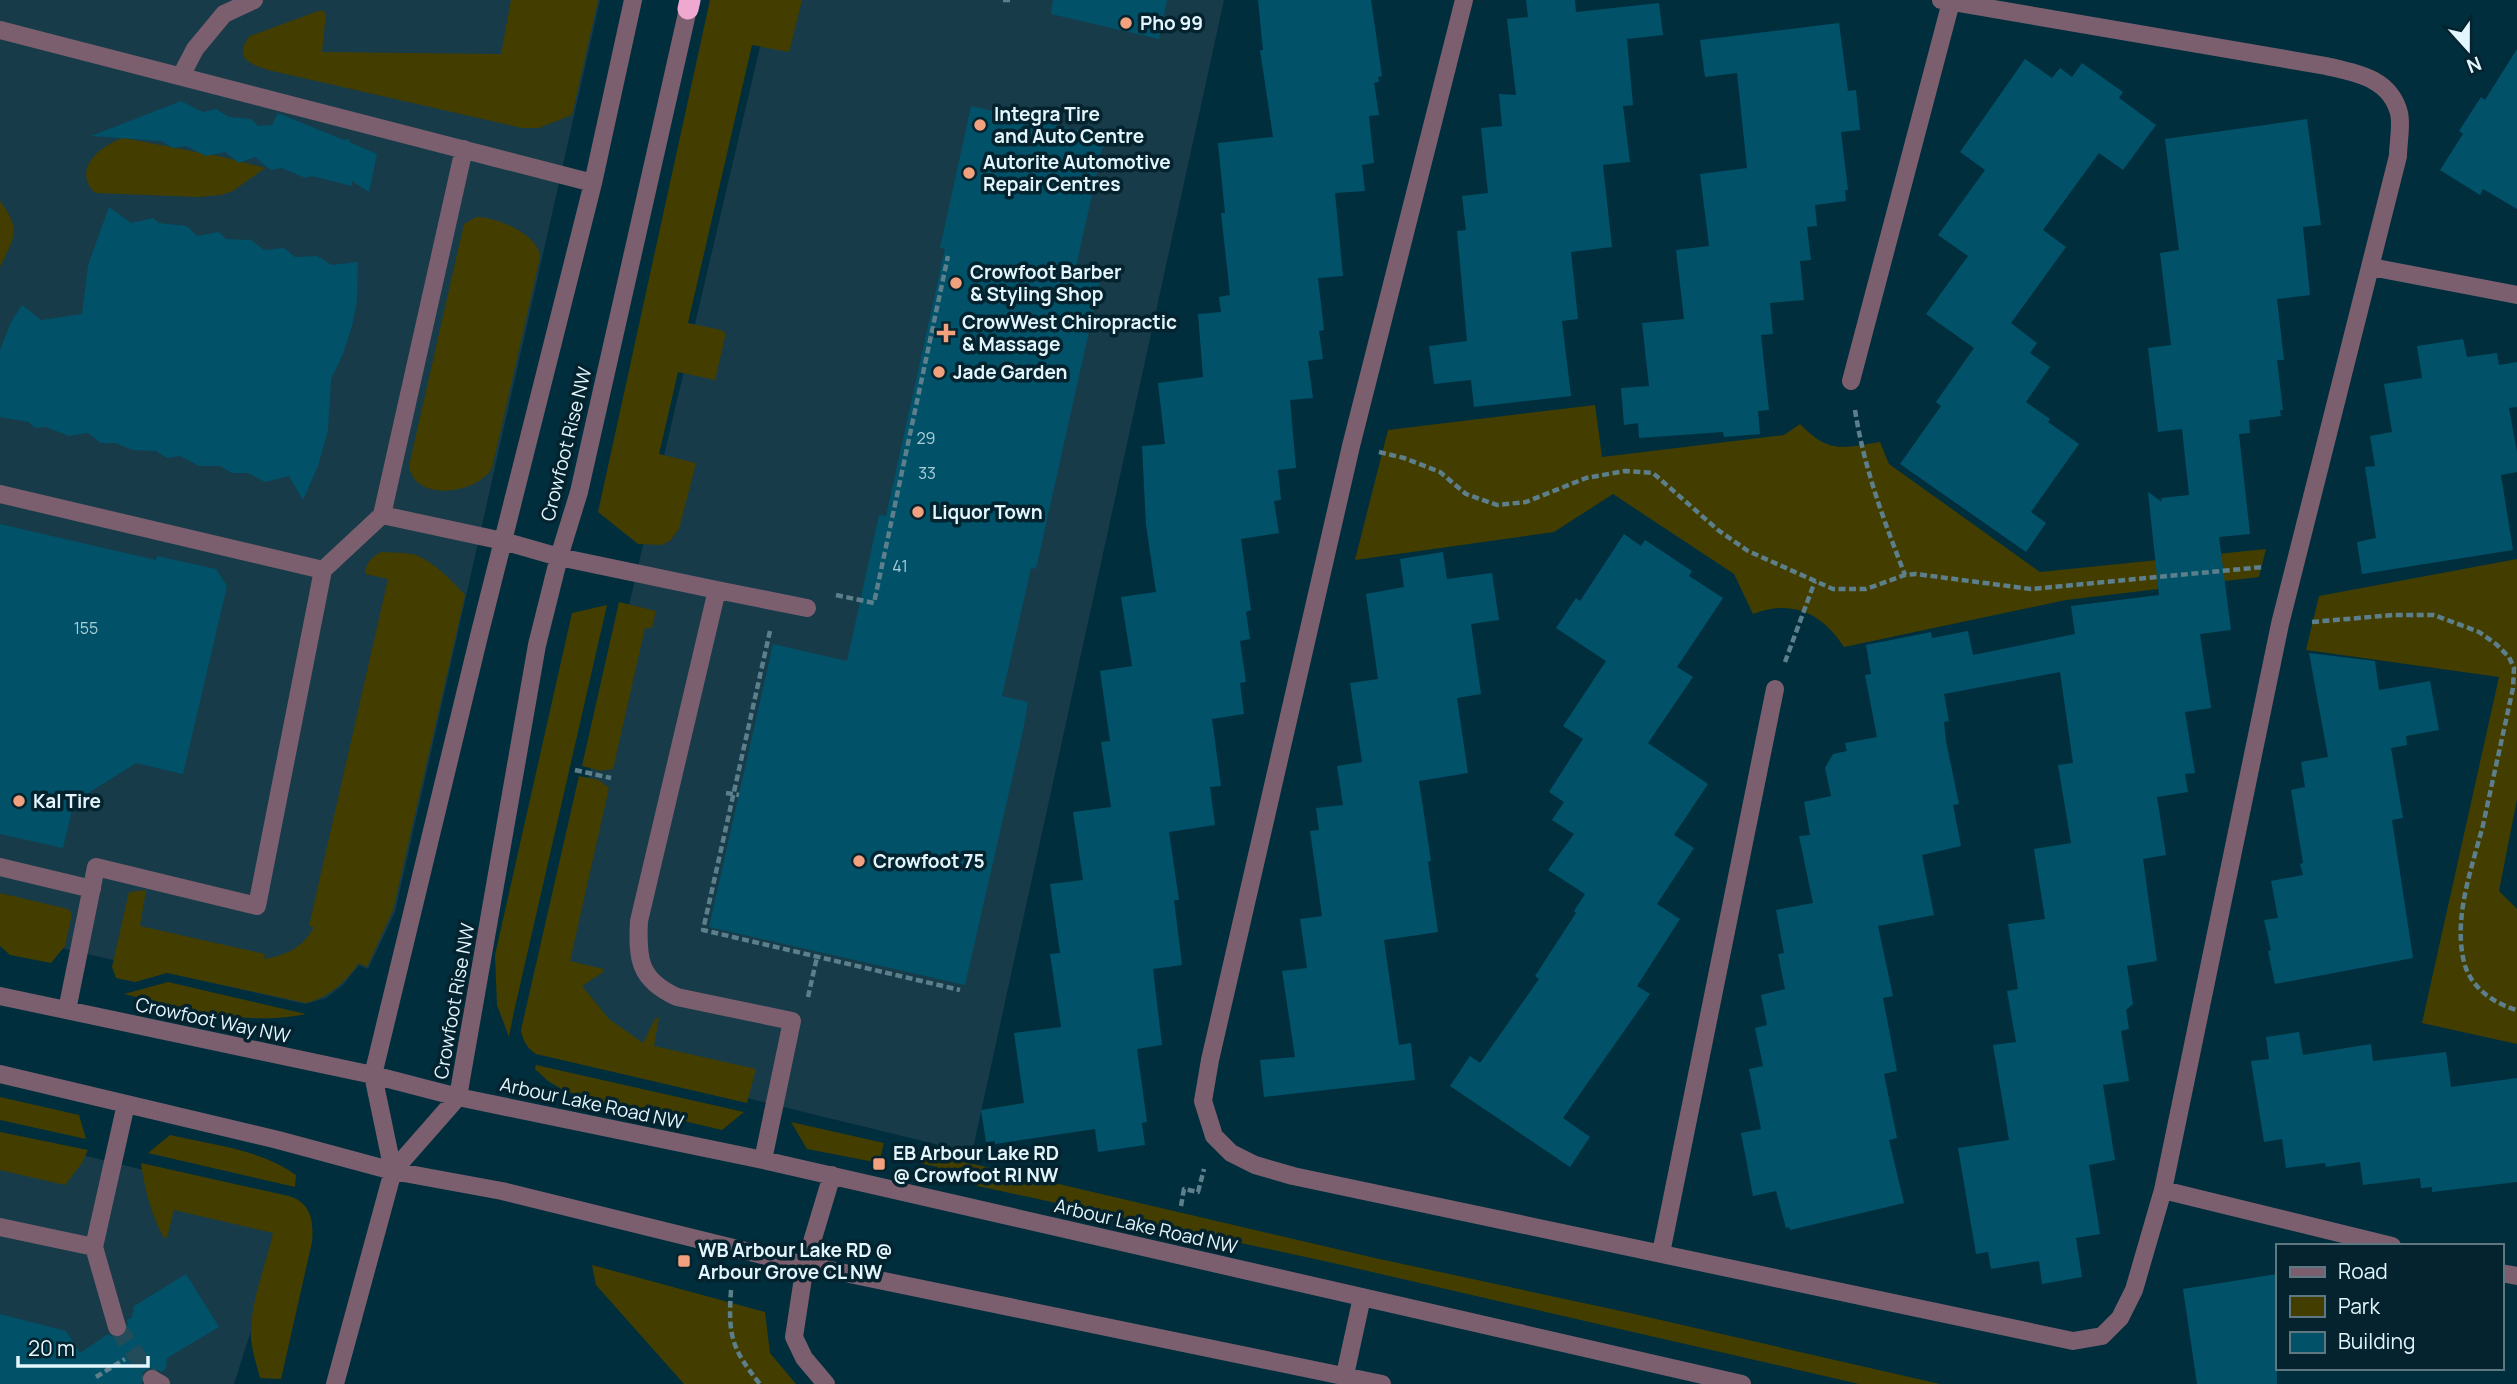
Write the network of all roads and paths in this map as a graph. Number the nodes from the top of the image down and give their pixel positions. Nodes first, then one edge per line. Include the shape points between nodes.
1 (254, 0) edge
2 (634, 0) edge
3 (1003, 0) edge
4 (1010, 0) edge
5 (1464, 0) edge
6 (1946, 1) edge
7 (689, 5) edge
8 (0, 30) edge
9 (181, 76) junction
10 (464, 149) junction
11 (593, 183) junction
12 (948, 256) dead end
13 (2371, 267) junction
14 (2517, 295) edge
15 (1851, 381) joint
16 (1351, 446) junction
17 (0, 494) edge
18 (382, 515) junction
19 (503, 541) junction
20 (559, 557) junction
21 (2295, 564) junction
22 (323, 570) junction
23 (1905, 575) junction
24 (1815, 581) junction
25 (717, 590) junction
26 (824, 593) dead end
27 (776, 601) junction
28 (807, 608) dead end
29 (2280, 624) junction
30 (1775, 689) joint
31 (575, 770) dead end
32 (611, 778) dead end
33 (726, 793) dead end
34 (736, 795) junction
35 (0, 867) edge
36 (92, 889) junction
37 (817, 957) junction
38 (960, 990) dead end
39 (0, 996) edge
40 (807, 1000) dead end
41 (67, 1010) junction
42 (2517, 1010) edge
43 (0, 1073) edge
44 (373, 1075) junction
45 (416, 1087) joint
46 (458, 1097) junction
47 (127, 1104) junction
48 (1214, 1136) junction
49 (763, 1160) junction
50 (393, 1171) junction
51 (832, 1175) junction
52 (2163, 1190) junction
53 (1181, 1206) dead end
54 (0, 1227) edge
55 (2384, 1244) edge
56 (94, 1247) junction
57 (1661, 1253) junction
58 (805, 1265) junction
59 (731, 1290) dead end
60 (1362, 1297) junction
61 (117, 1327) tunnel mouth
62 (134, 1353) dead end
63 (96, 1377) dead end
64 (1344, 1380) edge
65 (335, 1384) edge
66 (760, 1384) edge
67 (826, 1384) edge
68 (1382, 1384) edge
69 (1742, 1384) edge

1 - 9 street via 224,14 195,49
2 - 11 street, Crowfoot Rise NW
3 - 4 path
5 - 16 street
6 - 13 street via 2326,66 2360,74 2386,87 2399,113 2398,156
6 - 15 street
7 - 20 street, Crowfoot Rise NW via 579,492
8 - 9 street
9 - 10 street
10 - 11 street
10 - 18 street
11 - 19 street, Crowfoot Rise NW
12 - 26 path via 874,603
13 - 14 street
13 - 21 street
15 - 23 path via 1861,451
16 - 24 path via 1440,472 1466,494 1497,505 1526,502 1586,478 1625,471 1653,473 1748,551
16 - 48 street via 1210,1060 1203,1101
17 - 22 street
18 - 19 street
18 - 22 street
19 - 20 street
19 - 44 street, Crowfoot Rise NW
20 - 25 street
20 - 46 street, Crowfoot Rise NW via 537,645
21 - 23 path via 2031,589
21 - 29 street
22 - 36 street via 257,906 96,867
23 - 24 path via 1866,589 1833,589
24 - 30 path
25 - 27 street
25 - 49 street via 639,921 638,952 645,972 664,992 792,1021
27 - 28 street
27 - 34 path
29 - 42 path via 2434,615 2479,632 2509,657 2514,688 2464,899 2460,938 2465,965 2478,988 2500,1005
29 - 52 street
30 - 57 street
31 - 32 path
33 - 34 path
34 - 37 path via 703,930
35 - 36 street
36 - 41 street
37 - 38 path
37 - 40 path
39 - 41 street, Crowfoot Way NW
41 - 44 street, Crowfoot Way NW
43 - 47 street
44 - 45 street, Crowfoot Way NW
44 - 50 street, Crowfoot Rise NW
45 - 46 street, Arbour Lake Road NW
46 - 49 street, Arbour Lake Road NW
46 - 50 street, Crowfoot Rise NW
47 - 50 street
47 - 56 street
48 - 53 path via 1198,1192 1184,1189
48 - 57 street via 1231,1153 1293,1176
49 - 51 street, Arbour Lake Road NW
50 - 58 street via 502,1191
50 - 65 street
51 - 58 street
51 - 60 street, Arbour Lake Road NW
52 - 55 street
52 - 57 street via 2134,1290 2120,1318 2102,1336 2073,1341
54 - 56 street
56 - 61 street
58 - 64 street
58 - 67 street via 794,1337 804,1358
59 - 66 path via 729,1324 734,1343
60 - 64 street
60 - 69 street, Arbour Lake Road NW
62 - 63 path
64 - 68 street

